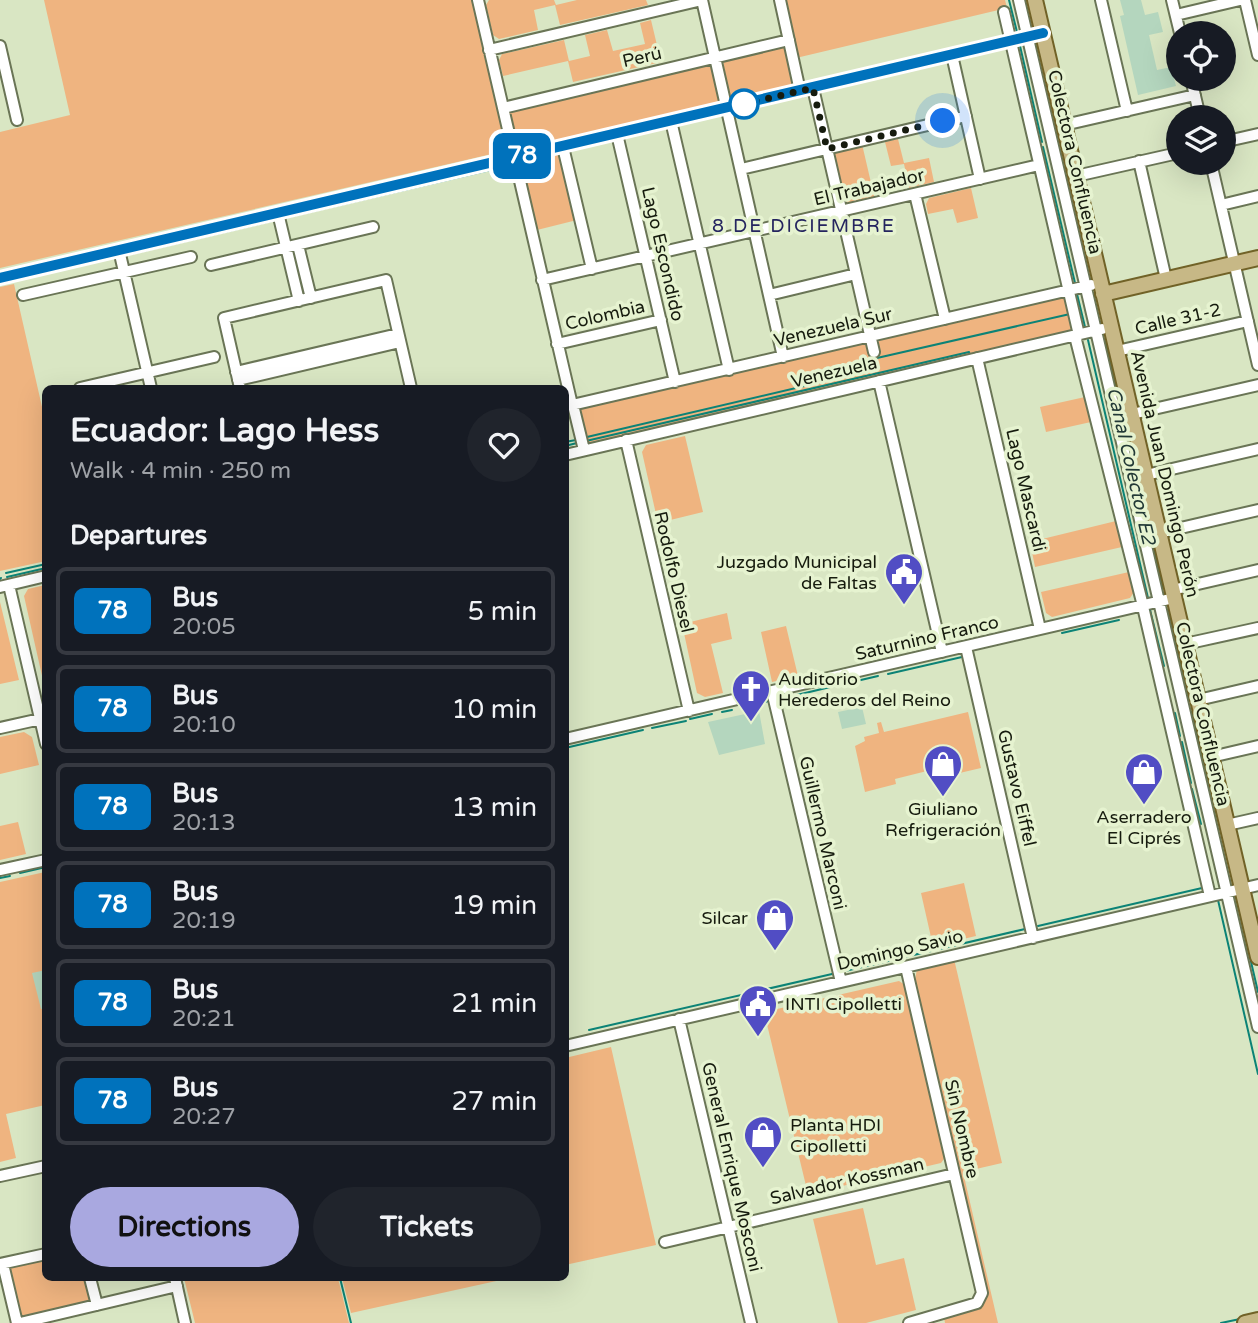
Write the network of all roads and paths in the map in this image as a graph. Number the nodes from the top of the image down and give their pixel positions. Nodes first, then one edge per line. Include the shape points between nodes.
1 (478, 0) edge
2 (702, 0) edge
3 (780, 0) edge
4 (1019, 0) edge
5 (1035, 0) edge
6 (1101, 0) edge
7 (1172, 0) edge
8 (1243, 0) edge
9 (1004, 12) dead end
10 (1176, 15) junction
11 (1177, 21) edge
12 (1043, 33) junction
13 (1028, 37) junction
14 (789, 40) junction
15 (1011, 41) junction
16 (0, 46) edge
17 (489, 50) junction
18 (952, 55) junction
19 (1258, 55) edge
20 (715, 58) junction
21 (813, 88) junction
22 (800, 91) junction
23 (1194, 91) edge
24 (1195, 95) junction
25 (1197, 105) edge
26 (503, 108) junction
27 (727, 108) junction
28 (1127, 111) junction
29 (966, 116) junction
30 (17, 120) dead end
31 (671, 121) junction
32 (1064, 125) junction
33 (617, 134) junction
34 (1258, 134) edge
35 (1236, 139) edge
36 (1052, 142) junction
37 (1035, 146) junction
38 (563, 147) junction
39 (827, 149) junction
40 (1166, 156) edge
41 (514, 158) junction
42 (1139, 162) junction
43 (1039, 165) junction
44 (741, 169) junction
45 (1214, 175) edge
46 (1076, 176) junction
47 (980, 179) junction
48 (915, 194) junction
49 (1258, 196) edge
50 (1221, 205) junction
51 (842, 211) junction
52 (278, 213) junction
53 (373, 227) dead end
54 (755, 231) junction
55 (700, 244) junction
56 (298, 245) junction
57 (286, 248) junction
58 (122, 250) junction
59 (646, 256) junction
60 (191, 257) dead end
61 (1258, 258) edge
62 (1235, 263) junction
63 (211, 265) dead end
64 (592, 269) junction
65 (127, 271) junction
66 (856, 274) junction
67 (0, 278) edge
68 (1166, 279) junction
69 (542, 280) junction
70 (1086, 286) junction
71 (1102, 288) junction
72 (1069, 290) junction
73 (23, 295) dead end
74 (769, 295) junction
75 (311, 298) junction
76 (299, 301) junction
77 (945, 319) junction
78 (661, 320) junction
79 (1248, 321) junction
80 (1111, 327) junction
81 (1096, 331) junction
82 (1077, 335) junction
83 (871, 336) junction
84 (399, 338) junction
85 (557, 344) junction
86 (1117, 351) junction
87 (874, 352) dead end
88 (214, 357) dead end
89 (783, 357) junction
90 (977, 358) junction
91 (1258, 365) edge
92 (729, 370) junction
93 (148, 372) junction
94 (238, 380) edge
95 (879, 381) junction
96 (675, 382) junction
97 (93, 385) edge
98 (150, 385) edge
99 (410, 385) edge
100 (568, 385) edge
101 (1258, 385) edge
102 (569, 390) edge
103 (573, 405) junction
104 (1132, 414) junction
105 (626, 440) junction
106 (1258, 449) edge
107 (584, 450) junction
108 (569, 453) edge
109 (1146, 475) junction
110 (1258, 510) edge
111 (1159, 533) junction
112 (1258, 570) edge
113 (42, 577) edge
114 (4, 586) edge
115 (1173, 594) junction
116 (1159, 602) junction
117 (1143, 606) junction
118 (1258, 628) edge
119 (1040, 629) junction
120 (1185, 645) junction
121 (966, 646) junction
122 (942, 652) junction
123 (1176, 673) junction
124 (1159, 677) junction
125 (1258, 686) edge
126 (772, 691) junction
127 (1199, 703) junction
128 (1184, 709) junction
129 (689, 711) junction
130 (42, 715) edge
131 (42, 718) edge
132 (0, 728) edge
133 (569, 738) edge
134 (1258, 746) edge
135 (1211, 757) junction
136 (1258, 818) edge
137 (1227, 825) junction
138 (42, 861) edge
139 (0, 870) edge
140 (1258, 885) edge
141 (1242, 889) junction
142 (1227, 893) junction
143 (1210, 897) junction
144 (1033, 937) junction
145 (1258, 953) edge
146 (906, 967) junction
147 (841, 982) junction
148 (680, 1019) junction
149 (1258, 1027) edge
150 (569, 1045) edge
151 (42, 1167) edge
152 (954, 1174) junction
153 (0, 1177) edge
154 (728, 1227) junction
155 (665, 1242) dead end
156 (42, 1255) edge
157 (1, 1264) edge
158 (91, 1281) edge
159 (176, 1282) edge
160 (97, 1305) junction
161 (1258, 1320) edge
162 (18, 1323) edge
163 (186, 1323) edge
164 (751, 1323) edge
165 (909, 1323) edge
166 (1245, 1323) edge

1 - 17 street
2 - 17 street
2 - 20 street
3 - 14 street
4 - 13 street, Colectora Confluencia
5 - 12 main road, Avenida Juan Domingo Perón
6 - 28 street
7 - 10 street
8 - 10 street
8 - 19 street
9 - 15 street
10 - 11 street
12 - 13 street
12 - 32 main road, Avenida Juan Domingo Perón
13 - 15 street
13 - 36 street, Colectora Confluencia
14 - 20 street, Perú
14 - 22 street
15 - 18 street
15 - 37 street
16 - 30 street
17 - 26 street
18 - 21 street
18 - 29 street
20 - 26 street, Perú
20 - 27 street
21 - 22 street
21 - 39 street
22 - 27 street
23 - 24 street
24 - 25 street
24 - 28 street
26 - 41 street
27 - 31 street
27 - 44 street
28 - 32 street
29 - 39 street
29 - 47 street
31 - 33 street
31 - 55 street
32 - 46 main road, Avenida Juan Domingo Perón
33 - 38 street
33 - 59 street, Lago Escondido
34 - 35 street
36 - 37 street
36 - 70 street, Colectora Confluencia
37 - 43 street
38 - 41 street
38 - 64 street
39 - 44 street
39 - 51 street
40 - 42 street
41 - 52 street
41 - 69 street
42 - 46 street
42 - 68 street
43 - 47 street, El Trabajador
43 - 72 street
44 - 54 street
45 - 50 street
46 - 71 main road, Avenida Juan Domingo Perón
47 - 48 street, El Trabajador
48 - 51 street, El Trabajador
48 - 77 street
49 - 50 street
50 - 62 street
51 - 54 street, El Trabajador
51 - 66 street
52 - 57 street
52 - 58 street
53 - 56 street
54 - 55 street, El Trabajador
54 - 74 street
55 - 59 street, El Trabajador
55 - 92 street
56 - 57 street
56 - 75 street
57 - 63 street
57 - 76 street
58 - 65 street
58 - 67 street
59 - 64 street, El Trabajador
59 - 78 street, Lago Escondido
60 - 65 street
61 - 62 main road
62 - 68 main road
62 - 79 street
64 - 69 street, El Trabajador
65 - 73 street
65 - 93 street
66 - 74 street
66 - 83 street
68 - 71 main road
69 - 85 street
70 - 71 street, Venezuela Sur
70 - 72 street, Venezuela Sur
70 - 81 street, Colectora Confluencia
71 - 80 main road, Avenida Juan Domingo Perón
72 - 77 street, Venezuela Sur
72 - 82 street
74 - 89 street
75 - 76 street
75 - 84 street via 386,281
76 - 94 street via 224,318
77 - 83 street, Venezuela Sur
78 - 85 street, Colombia
78 - 96 street, Lago Escondido
79 - 86 street, Calle 31-2
79 - 91 street
80 - 81 street, Venezuela
80 - 86 main road, Avenida Juan Domingo Perón
81 - 82 street, Venezuela
81 - 116 street, Colectora Confluencia
82 - 90 street, Venezuela
82 - 117 street
83 - 87 street
83 - 89 street, Venezuela Sur
84 - 94 street
84 - 99 street
85 - 100 street
86 - 104 main road, Avenida Juan Domingo Perón
88 - 93 street
89 - 92 street, Venezuela Sur
90 - 95 street, Venezuela
90 - 119 street, Lago Mascardi
92 - 96 street, Venezuela Sur
93 - 97 street
93 - 98 street
95 - 105 street, Venezuela
95 - 122 street
96 - 103 street, Venezuela Sur
101 - 104 street
102 - 103 street
103 - 107 street
104 - 109 main road, Avenida Juan Domingo Perón
105 - 107 street, Venezuela
105 - 129 street, Rodolfo Diesel
106 - 109 street
107 - 108 street, Venezuela
109 - 111 main road, Avenida Juan Domingo Perón
110 - 111 street
111 - 115 main road, Avenida Juan Domingo Perón
112 - 115 street, Saturnino Franco
113 - 114 street
114 - 130 street
115 - 116 street, Saturnino Franco
115 - 120 main road, Avenida Juan Domingo Perón
116 - 117 street, Saturnino Franco
116 - 123 street, Colectora Confluencia
117 - 119 street, Saturnino Franco
117 - 124 street
118 - 120 street
119 - 121 street, Saturnino Franco
120 - 127 main road, Avenida Juan Domingo Perón
121 - 122 street, Saturnino Franco
121 - 144 street, Gustavo Eiffel
122 - 126 street, Saturnino Franco
123 - 124 street
123 - 128 street, Colectora Confluencia
124 - 143 street
125 - 127 street
126 - 129 street, Saturnino Franco
126 - 147 street, Guillermo Marconi
127 - 128 street
127 - 135 main road, Avenida Juan Domingo Perón
128 - 142 street, Colectora Confluencia
129 - 133 street, Saturnino Franco
131 - 132 street
134 - 135 street
135 - 137 main road, Avenida Juan Domingo Perón
136 - 137 street
137 - 141 main road, Avenida Juan Domingo Perón
138 - 139 street
140 - 141 street, Domingo Savio
141 - 142 street, Domingo Savio
141 - 145 main road, Avenida Juan Domingo Perón
142 - 143 street, Domingo Savio
142 - 149 street, Colectora Confluencia
143 - 144 street, Domingo Savio
144 - 146 street, Domingo Savio
146 - 147 street, Domingo Savio
146 - 152 street, Sin Nombre
147 - 148 street, Domingo Savio
148 - 150 street, Domingo Savio
148 - 154 street, General Enrique Mosconi
151 - 153 street
152 - 154 street, Salvador Kossman
152 - 165 street, Sin Nombre via 981,1299
154 - 155 street, Salvador Kossman
154 - 164 street, General Enrique Mosconi
156 - 157 street
157 - 162 street
158 - 160 street
159 - 160 street
159 - 163 street
160 - 162 street
161 - 166 main road

